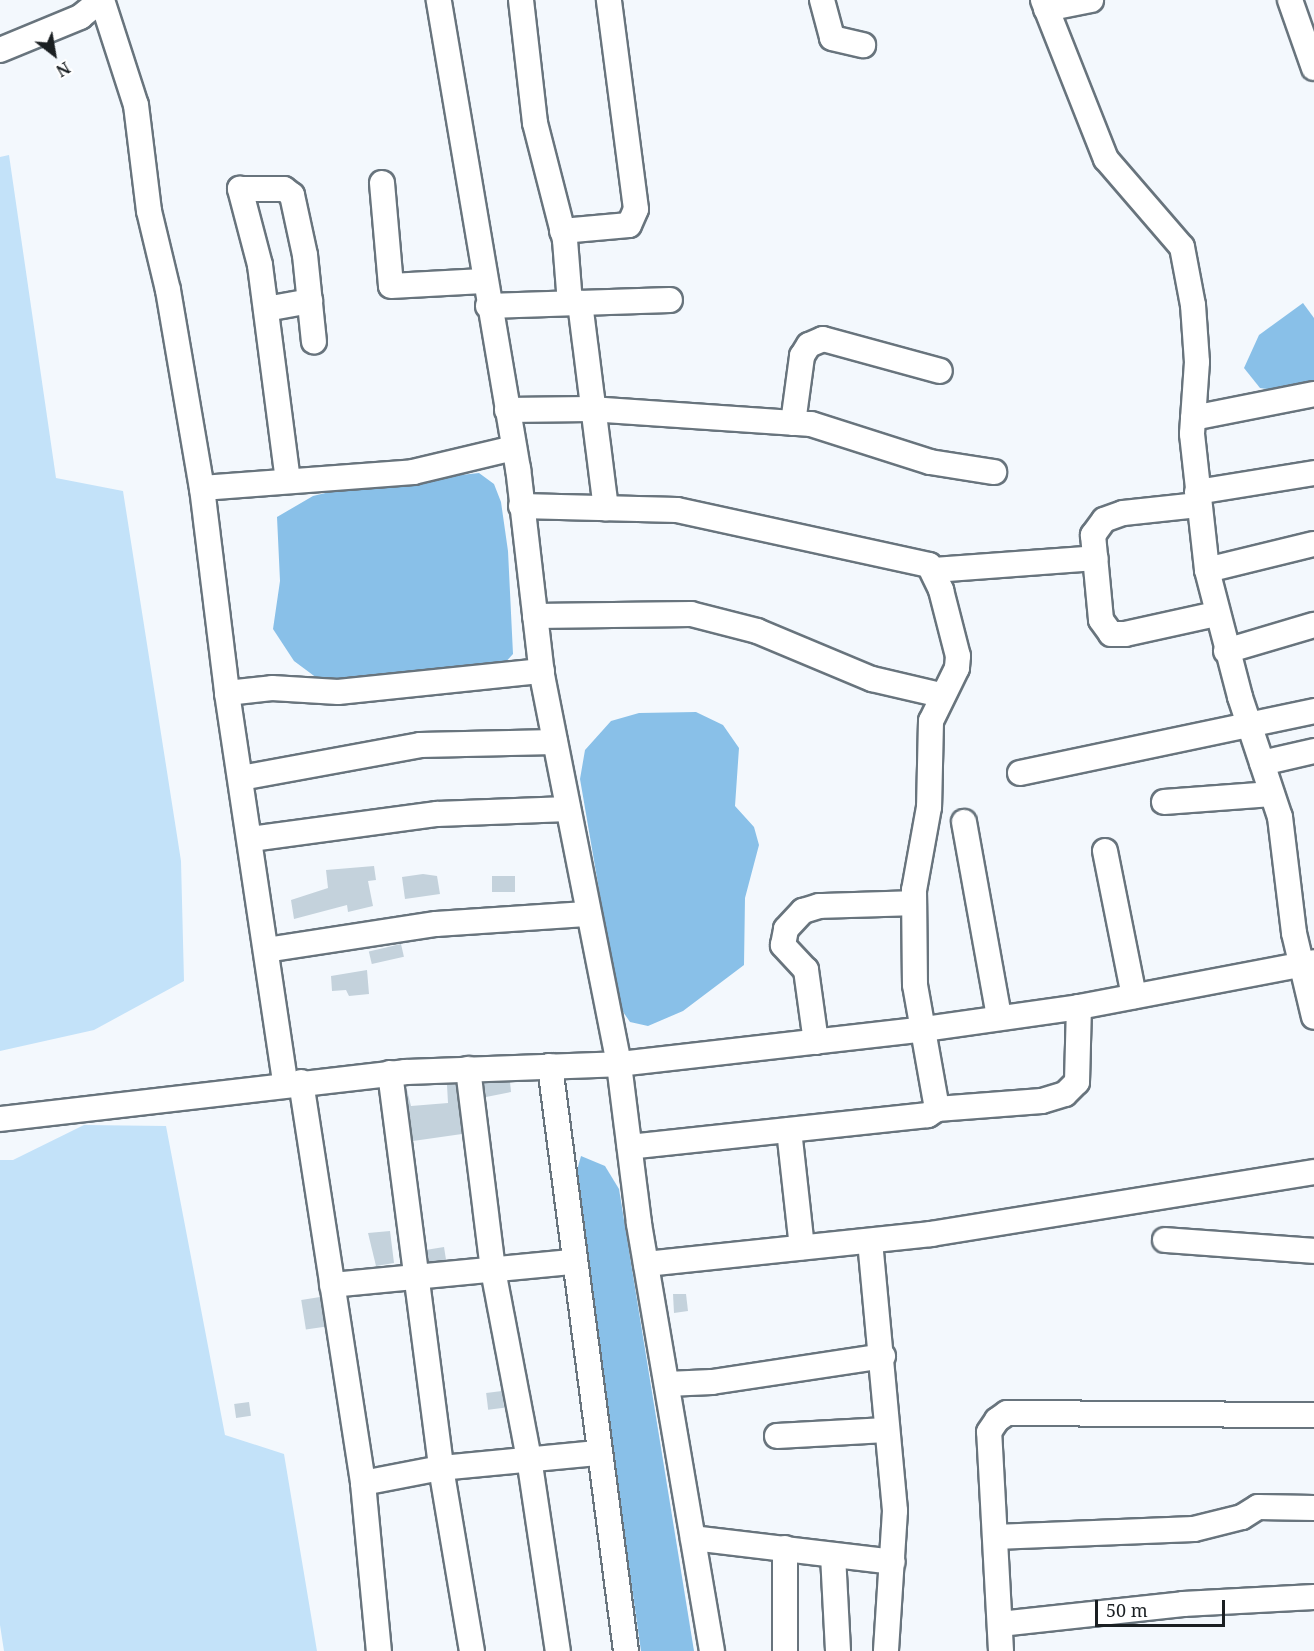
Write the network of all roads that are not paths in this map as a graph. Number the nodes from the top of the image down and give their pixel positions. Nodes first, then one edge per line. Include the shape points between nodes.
1 (102, 0) edge
2 (439, 0) edge
3 (521, 0) edge
4 (609, 0) edge
5 (822, 0) edge
6 (1091, 0) edge
7 (1290, 0) edge
8 (1045, 4) edge
9 (863, 45) dead end
10 (0, 50) edge
11 (1314, 68) edge
12 (382, 183) dead end
13 (562, 231) junction
14 (483, 281) junction
15 (670, 300) dead end
16 (310, 301) junction
17 (575, 303) junction
18 (488, 306) junction
19 (266, 309) junction
20 (314, 342) dead end
21 (940, 371) dead end
22 (1314, 394) edge
23 (590, 409) junction
24 (507, 410) junction
25 (1193, 418) junction
26 (793, 423) junction
27 (514, 448) junction
28 (994, 472) dead end
29 (1314, 473) edge
30 (288, 481) junction
31 (202, 488) junction
32 (1197, 499) junction
33 (521, 506) junction
34 (606, 508) junction
35 (1314, 544) edge
36 (1096, 558) junction
37 (934, 570) junction
38 (1207, 570) junction
39 (1215, 614) junction
40 (535, 616) junction
41 (1314, 625) edge
42 (1226, 651) junction
43 (542, 672) junction
44 (227, 693) junction
45 (941, 695) junction
46 (1314, 711) edge
47 (1250, 727) junction
48 (555, 742) junction
49 (1314, 751) edge
50 (1262, 763) junction
51 (1020, 773) dead end
52 (241, 778) junction
53 (1272, 794) junction
54 (1164, 802) dead end
55 (568, 809) junction
56 (964, 822) dead end
57 (251, 838) junction
58 (1105, 851) dead end
59 (914, 903) junction
60 (586, 914) junction
61 (266, 950) junction
62 (1308, 962) edge
63 (1134, 996) junction
64 (1079, 1006) junction
65 (999, 1017) junction
66 (1314, 1017) edge
67 (925, 1029) junction
68 (816, 1042) junction
69 (619, 1064) junction
70 (550, 1066) junction
71 (468, 1069) junction
72 (390, 1073) junction
73 (293, 1083) junction
74 (937, 1108) junction
75 (0, 1119) edge
76 (789, 1130) junction
77 (630, 1147) junction
78 (1314, 1172) edge
79 (870, 1240) junction
80 (1165, 1240) dead end
81 (802, 1246) junction
82 (1314, 1251) edge
83 (572, 1262) junction
84 (646, 1264) junction
85 (493, 1270) junction
86 (417, 1276) junction
87 (332, 1285) junction
88 (883, 1356) junction
89 (667, 1384) junction
90 (1314, 1415) edge
91 (886, 1430) junction
92 (777, 1437) dead end
93 (598, 1454) junction
94 (529, 1458) junction
95 (441, 1468) junction
96 (363, 1483) junction
97 (1314, 1508) edge
98 (995, 1537) junction
99 (693, 1538) junction
100 (785, 1548) junction
101 (833, 1555) junction
102 (893, 1562) junction
103 (1314, 1597) edge
104 (1000, 1624) junction
105 (379, 1651) edge
106 (472, 1651) edge
107 (558, 1651) edge
108 (626, 1651) edge
109 (711, 1651) edge
110 (785, 1651) edge
111 (838, 1651) edge
112 (886, 1651) edge
113 (1001, 1651) edge

1 - 10 street via 80,17
1 - 31 street via 136,105 149,211 168,290
2 - 14 street
3 - 13 street via 536,123
4 - 13 street via 636,209 628,225
5 - 9 street via 832,38
6 - 8 street
7 - 11 street
8 - 25 street via 1106,159 1182,247 1193,305
12 - 14 street via 391,286
13 - 17 street
14 - 18 street
15 - 17 street
16 - 19 street
16 - 19 street via 289,191 240,189
16 - 20 street
17 - 18 street
17 - 23 street
18 - 24 street
19 - 30 street
21 - 26 street via 823,339 809,345 802,356
22 - 25 street
23 - 24 street
23 - 26 street
23 - 34 street
24 - 27 street
25 - 32 street
26 - 28 street via 861,438 930,462
27 - 30 street via 413,472
27 - 33 street
29 - 32 street
30 - 31 street
31 - 44 street
32 - 36 street via 1104,520 1094,535
32 - 38 street
33 - 34 street
33 - 40 street
34 - 37 street via 677,510 921,563
35 - 38 street
36 - 37 street
36 - 39 street via 1101,620 1111,634
37 - 45 street via 958,656 957,668
38 - 39 street
39 - 42 street
40 - 43 street
40 - 45 street via 691,614 757,631 872,679
41 - 42 street
42 - 47 street
43 - 44 street via 338,692 272,688
43 - 48 street
44 - 52 street
45 - 59 street via 931,721 929,807
46 - 47 street
47 - 50 street
47 - 51 street via 1191,734
48 - 52 street via 420,745
48 - 55 street
49 - 50 street
50 - 53 street
52 - 57 street
53 - 54 street
53 - 62 street via 1280,817
55 - 57 street via 437,814
55 - 60 street
56 - 65 street
57 - 61 street
58 - 63 street
59 - 67 street via 915,986
59 - 68 street via 819,906 803,911 786,929 783,945 806,970
60 - 61 street via 436,924
60 - 69 street
61 - 73 street
62 - 63 street
62 - 66 street
63 - 64 street
64 - 65 street
64 - 74 street via 1077,1082 1065,1094 1042,1101
65 - 67 street
67 - 68 street
67 - 74 street
68 - 69 street
69 - 70 street
69 - 77 street
70 - 71 street
70 - 83 street
71 - 72 street
71 - 85 street
72 - 73 street
72 - 86 street
73 - 75 street
73 - 87 street
74 - 76 street via 928,1115
76 - 77 street
76 - 81 street
77 - 84 street
78 - 79 street
79 - 81 street
79 - 88 street
80 - 82 street
81 - 84 street
83 - 85 street
83 - 93 street
84 - 89 street
85 - 86 street
85 - 94 street
86 - 87 street
86 - 95 street
87 - 96 street
88 - 89 street via 712,1382
88 - 91 street
89 - 99 street
90 - 98 street via 1007,1413 989,1432
91 - 92 street
91 - 102 street via 895,1511
93 - 94 street
93 - 108 street
94 - 95 street
94 - 107 street
95 - 96 street
95 - 106 street
96 - 105 street
97 - 98 street via 1258,1507 1242,1517 1194,1529
98 - 104 street
99 - 100 street
99 - 109 street
100 - 101 street
100 - 110 street
101 - 102 street
101 - 111 street
102 - 112 street
103 - 104 street via 1183,1604
104 - 113 street

